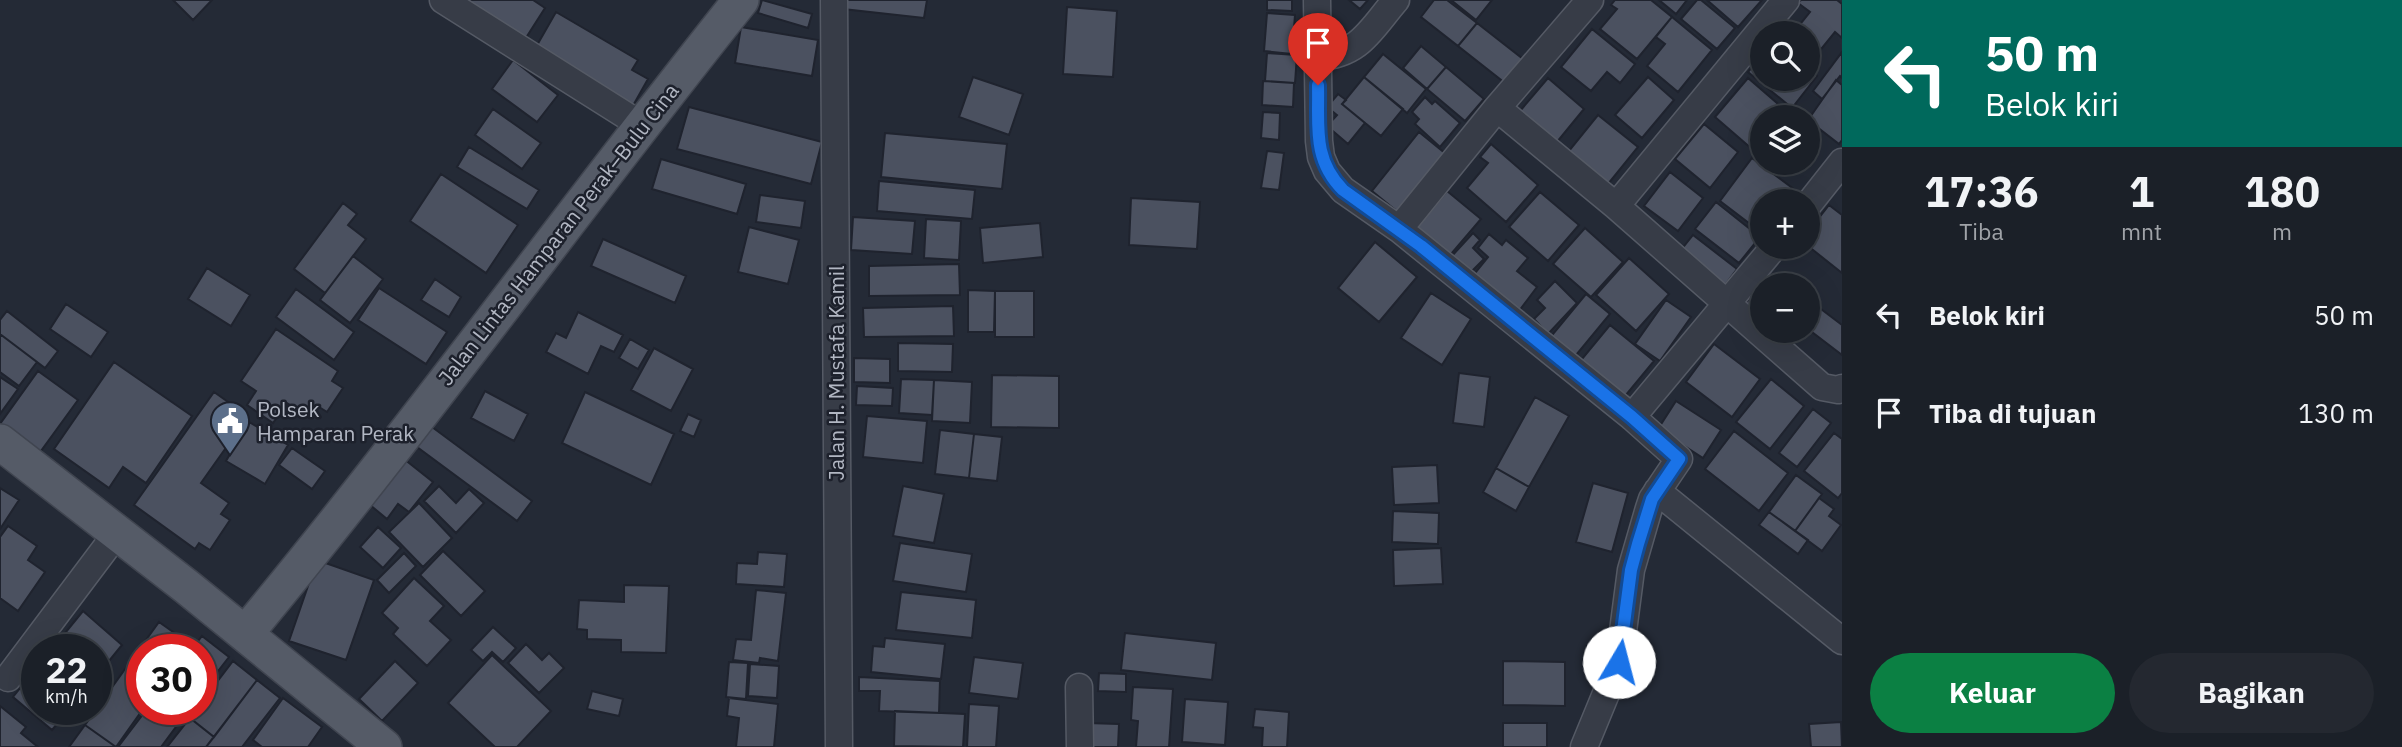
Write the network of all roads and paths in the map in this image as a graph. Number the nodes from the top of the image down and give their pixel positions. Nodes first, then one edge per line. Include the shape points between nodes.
1 (443, 0) edge
2 (741, 0) edge
3 (834, 0) edge
4 (1317, 0) edge
5 (1396, 0) edge
6 (1590, 0) edge
7 (1786, 0) edge
8 (1318, 58) junction
9 (1497, 108) junction
10 (641, 125) junction
11 (1842, 162) edge
12 (1820, 190) edge
13 (1616, 206) junction
14 (1399, 229) junction
15 (1764, 259) edge
16 (1728, 305) junction
17 (1842, 388) edge
18 (1632, 417) junction
19 (0, 442) edge
20 (1657, 491) junction
21 (117, 533) junction
22 (245, 634) junction
23 (1842, 641) edge
24 (8, 678) dead end
25 (1079, 687) dead end
26 (384, 747) edge
27 (839, 747) edge
28 (1080, 747) edge
29 (1584, 747) edge

1 - 10 street
2 - 10 main road, Jalan Lintas Hamparan Perak–Bulu Cina
3 - 27 street, Jalan H. Mustafa Kamil
4 - 8 street
5 - 8 street via 1352,50
6 - 9 street
7 - 13 street
8 - 14 street via 1319,141 1327,171 1343,190
9 - 13 street
9 - 14 street
10 - 22 main road, Jalan Lintas Hamparan Perak–Bulu Cina
11 - 12 street
13 - 16 street
14 - 18 street
15 - 16 street
16 - 17 street via 1822,387
16 - 18 street
18 - 20 street via 1679,459
19 - 21 main road
20 - 23 street
20 - 29 street via 1631,570 1619,662
21 - 22 main road
21 - 24 street
22 - 26 main road
25 - 28 street

